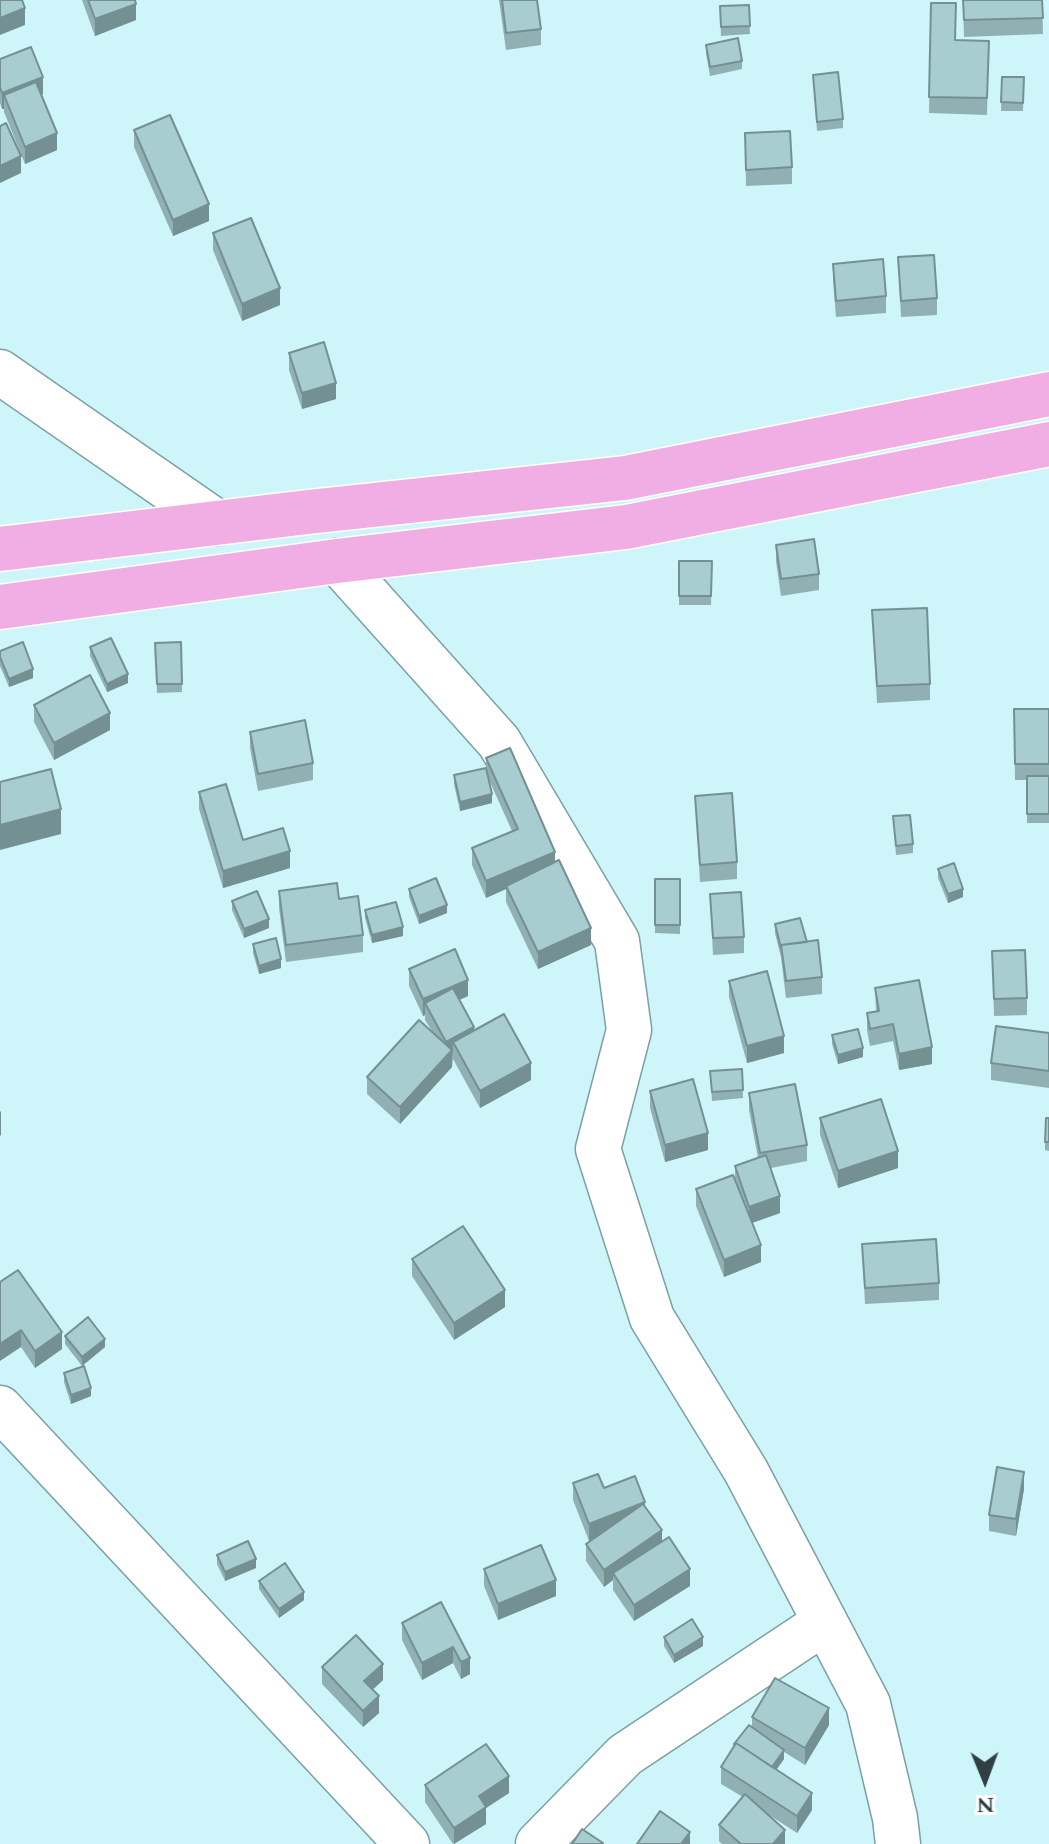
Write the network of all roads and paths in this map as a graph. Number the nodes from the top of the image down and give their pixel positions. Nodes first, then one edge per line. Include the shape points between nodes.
1 (0, 372) edge
2 (1049, 394) edge
3 (1049, 444) edge
4 (218, 523) junction
5 (0, 549) edge
6 (337, 561) junction
7 (0, 607) edge
8 (0, 1408) edge
9 (825, 1622) junction
10 (407, 1844) edge
11 (538, 1844) edge
12 (898, 1844) edge

1 - 4 street
2 - 4 main road via 625,478
3 - 6 main road via 626,527
4 - 5 main road
6 - 7 main road
6 - 9 street via 499,742 617,941 629,1030 598,1149 652,1318 746,1471
8 - 10 street
9 - 11 street via 625,1755
9 - 12 street via 868,1704

